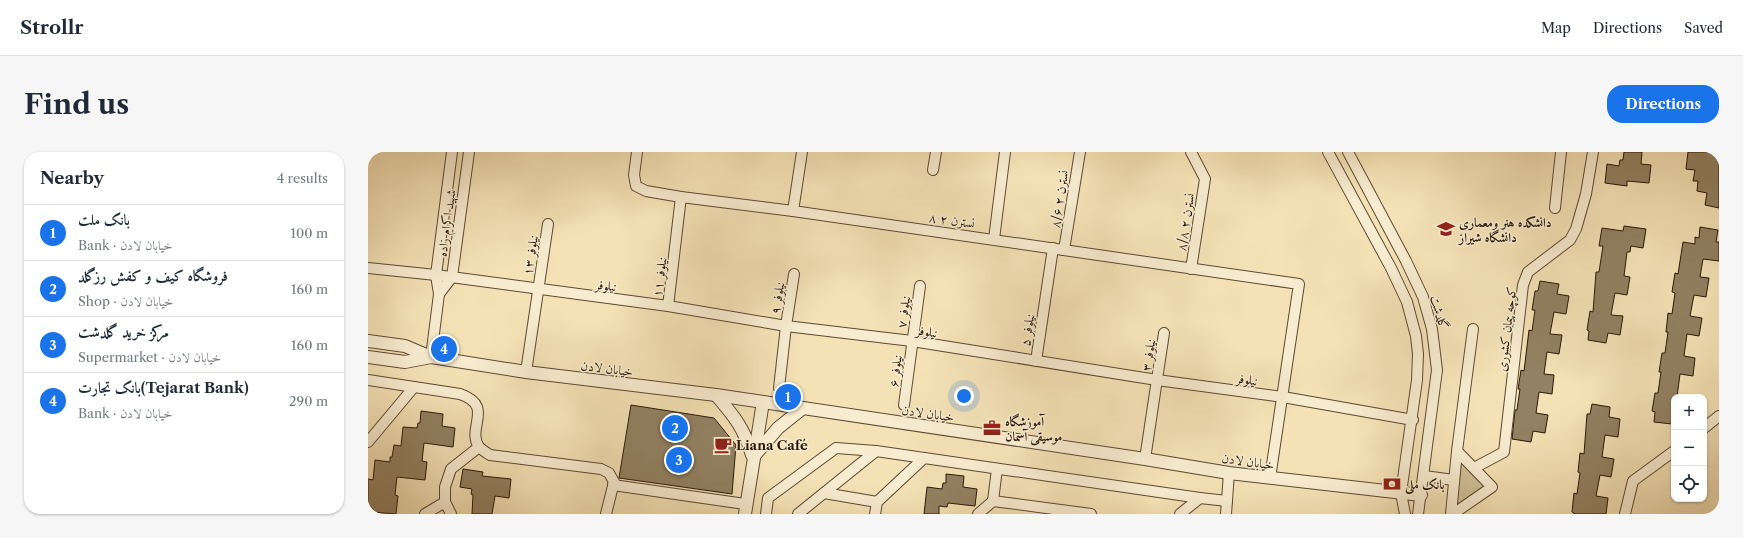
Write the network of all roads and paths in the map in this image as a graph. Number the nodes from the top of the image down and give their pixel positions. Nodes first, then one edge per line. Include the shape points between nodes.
1 (452, 152) edge
2 (469, 152) edge
3 (637, 152) edge
4 (802, 152) edge
5 (936, 152) edge
6 (1005, 152) edge
7 (1080, 152) edge
8 (1191, 152) edge
9 (1328, 152) edge
10 (1348, 152) edge
11 (1561, 152) edge
12 (1593, 152) edge
13 (933, 170) dead end
14 (681, 197) junction
15 (1555, 208) dead end
16 (793, 211) junction
17 (548, 224) dead end
18 (994, 240) junction
19 (1053, 248) junction
20 (1064, 250) junction
21 (1406, 261) junction
22 (368, 268) edge
23 (1391, 268) junction
24 (1191, 269) junction
25 (794, 274) dead end
26 (436, 275) junction
27 (452, 277) junction
28 (920, 286) dead end
29 (537, 290) junction
30 (439, 294) junction
31 (668, 306) junction
32 (786, 326) junction
33 (1473, 329) dead end
34 (1164, 333) dead end
35 (368, 341) edge
36 (912, 341) junction
37 (368, 357) edge
38 (431, 357) junction
39 (1036, 361) junction
40 (526, 372) junction
41 (368, 380) edge
42 (1157, 380) junction
43 (414, 387) junction
44 (779, 388) dead end
45 (716, 395) junction
46 (1283, 397) junction
47 (763, 402) junction
48 (904, 405) dead end
49 (803, 408) junction
50 (1719, 416) edge
51 (1413, 420) junction
52 (1707, 426) edge
53 (368, 442) edge
54 (479, 447) junction
55 (876, 451) junction
56 (1457, 451) junction
57 (1671, 453) edge
58 (753, 457) junction
59 (924, 458) junction
60 (1145, 459) junction
61 (1474, 468) junction
62 (997, 469) junction
63 (1229, 473) junction
64 (1424, 476) junction
65 (1270, 478) junction
66 (1454, 480) junction
67 (614, 483) junction
68 (824, 493) junction
69 (1401, 493) junction
70 (1421, 495) junction
71 (1200, 498) junction
72 (992, 501) junction
73 (1227, 501) junction
74 (445, 502) junction
75 (876, 502) junction
76 (745, 510) edge
77 (1050, 511) edge
78 (425, 514) edge
79 (451, 514) edge
80 (606, 514) edge
81 (766, 514) edge
82 (798, 514) edge
83 (875, 514) edge
84 (978, 514) edge
85 (1090, 514) edge
86 (1180, 514) edge
87 (1226, 514) edge
88 (1405, 514) edge
89 (1418, 514) edge
90 (1452, 514) edge
91 (1625, 514) edge

1 - 26 street, شهید اکرام زاده
2 - 27 street, شهید اکرام زاده
3 - 14 street, ۸ نسترن ۲ via 634,175 636,186 646,191
4 - 16 street
5 - 13 street
6 - 18 street
7 - 20 street, ۸/۶ نسترن ۲
8 - 24 street, ۸/۸ نسترن ۲ via 1205,179
9 - 23 street
10 - 21 street, گلدشت
11 - 15 street
12 - 61 street, کوچه پیمان کشوری via 1586,194 1576,229 1570,240 1528,272 1524,286 1504,452
14 - 16 street, ۸ نسترن ۲
14 - 31 street, ۱۱ نیلوفر
16 - 18 street, ۸ نسترن ۲
17 - 29 street, ۱۳ نیلوفر
18 - 19 street, ۸ نسترن ۲
19 - 20 street, ۸ نسترن ۲
19 - 39 street, ۵ نیلوفر
20 - 24 street, ۸ نسترن ۲
21 - 23 street
21 - 64 street, گلدشت via 1423,297 1436,351 1437,370
22 - 26 street, نیلوفر
23 - 51 street via 1407,302 1416,336 1418,354
24 - 46 street, ۸ نسترن ۲ via 1299,284
25 - 32 street, ۹ نیلوفر
26 - 27 street, نیلوفر
26 - 30 street, شهید اکرام زاده
27 - 29 street, نیلوفر
27 - 30 street, شهید اکرام زاده
28 - 36 street, ۷ نیلوفر
29 - 31 street, نیلوفر
29 - 40 street, ۱۳ نیلوفر
30 - 38 street, شهید اکرام زاده
31 - 32 street, نیلوفر
32 - 36 street, نیلوفر
32 - 44 street, ۹ نیلوفر
33 - 56 street
34 - 42 street, ۳ نیلوفر
35 - 38 street, خیابان لادن via 405,346
36 - 39 street, نیلوفر
36 - 48 street, ۶ نیلوفر
37 - 38 street, خیابان لادن via 405,362
38 - 40 street, خیابان لادن
39 - 42 street, نیلوفر
40 - 45 street, خیابان لادن
41 - 43 street
42 - 46 street, نیلوفر
42 - 60 street, ۳ نیلوفر
43 - 53 street
43 - 54 street via 471,398 477,407 476,435
45 - 47 street, خیابان لادن
45 - 58 street via 738,421
46 - 51 street, نیلوفر
46 - 65 street
47 - 49 street, خیابان لادن
47 - 58 street
49 - 58 street via 778,428
49 - 60 street, خیابان لادن
50 - 52 street
51 - 69 street
54 - 67 street via 490,455 602,469 609,473
54 - 74 street via 451,469 445,487
55 - 59 street
55 - 68 street
55 - 81 street via 836,448 768,498
56 - 61 street
56 - 66 street
57 - 91 street via 1633,482
58 - 76 street
59 - 62 street
59 - 75 street
60 - 63 street, خیابان لادن
61 - 90 street via 1492,487
62 - 71 street
62 - 72 street
63 - 65 street, خیابان لادن
63 - 73 street
64 - 66 street
64 - 70 street, گلدشت
65 - 69 street, خیابان لادن
66 - 90 street
67 - 76 street
67 - 80 street
68 - 75 street
68 - 82 street
69 - 70 street, خیابان لادن
69 - 88 street
70 - 89 street, گلدشت
71 - 73 street
71 - 86 street
72 - 77 street
72 - 84 street
73 - 87 street
74 - 78 street
74 - 79 street
75 - 83 street
77 - 85 street

